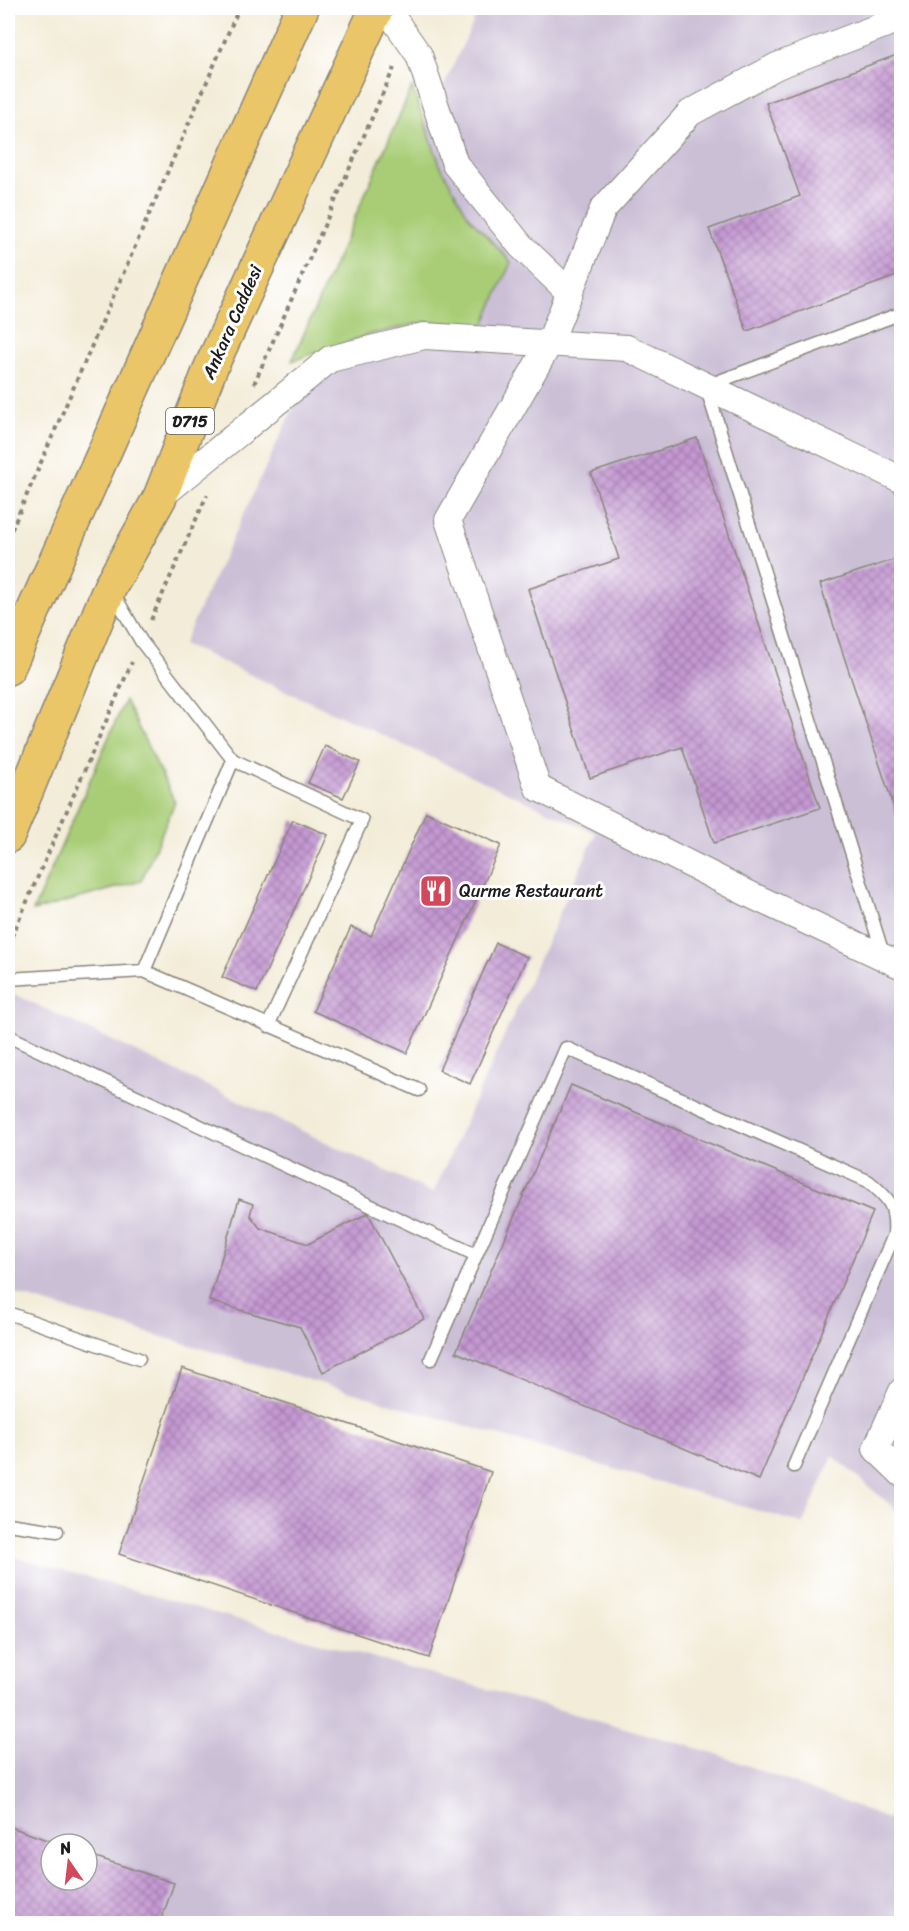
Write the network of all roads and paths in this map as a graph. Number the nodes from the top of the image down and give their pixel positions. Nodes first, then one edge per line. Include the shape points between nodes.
1 (239, 8) edge
2 (301, 8) edge
3 (377, 8) edge
4 (386, 8) edge
5 (902, 18) edge
6 (570, 292) junction
7 (902, 313) edge
8 (549, 344) junction
9 (706, 386) junction
10 (902, 480) edge
11 (160, 497) junction
12 (8, 538) edge
13 (110, 588) junction
14 (8, 668) edge
15 (233, 760) junction
16 (8, 836) edge
17 (893, 962) edge
18 (144, 971) junction
19 (8, 979) edge
20 (268, 1026) junction
21 (8, 1036) edge
22 (419, 1090) dead end
23 (476, 1255) junction
24 (8, 1313) edge
25 (139, 1359) dead end
26 (431, 1359) dead end
27 (902, 1391) edge
28 (794, 1466) dead end
29 (902, 1474) edge
30 (8, 1524) edge
31 (57, 1532) dead end

1 - 12 path
2 - 14 highway
3 - 11 highway, Ankara Caddesi / D715 via 211,367
4 - 6 street via 418,55 455,164 521,246
5 - 6 street via 777,66 690,113 603,209
6 - 8 street
7 - 9 lane
8 - 9 street via 627,348
8 - 11 street via 424,336 330,359
8 - 17 street via 448,520 538,788
9 - 10 street
9 - 17 lane
11 - 13 highway, Ankara Caddesi / D715
13 - 15 lane via 141,641
13 - 16 highway, Ankara Caddesi / D715
15 - 18 lane
15 - 20 lane via 362,820
18 - 19 lane
18 - 20 lane
20 - 22 lane
21 - 23 lane
23 - 26 lane
23 - 28 lane via 566,1048 868,1181 885,1195 895,1212 894,1235
24 - 25 lane
27 - 29 street via 876,1449
30 - 31 lane

